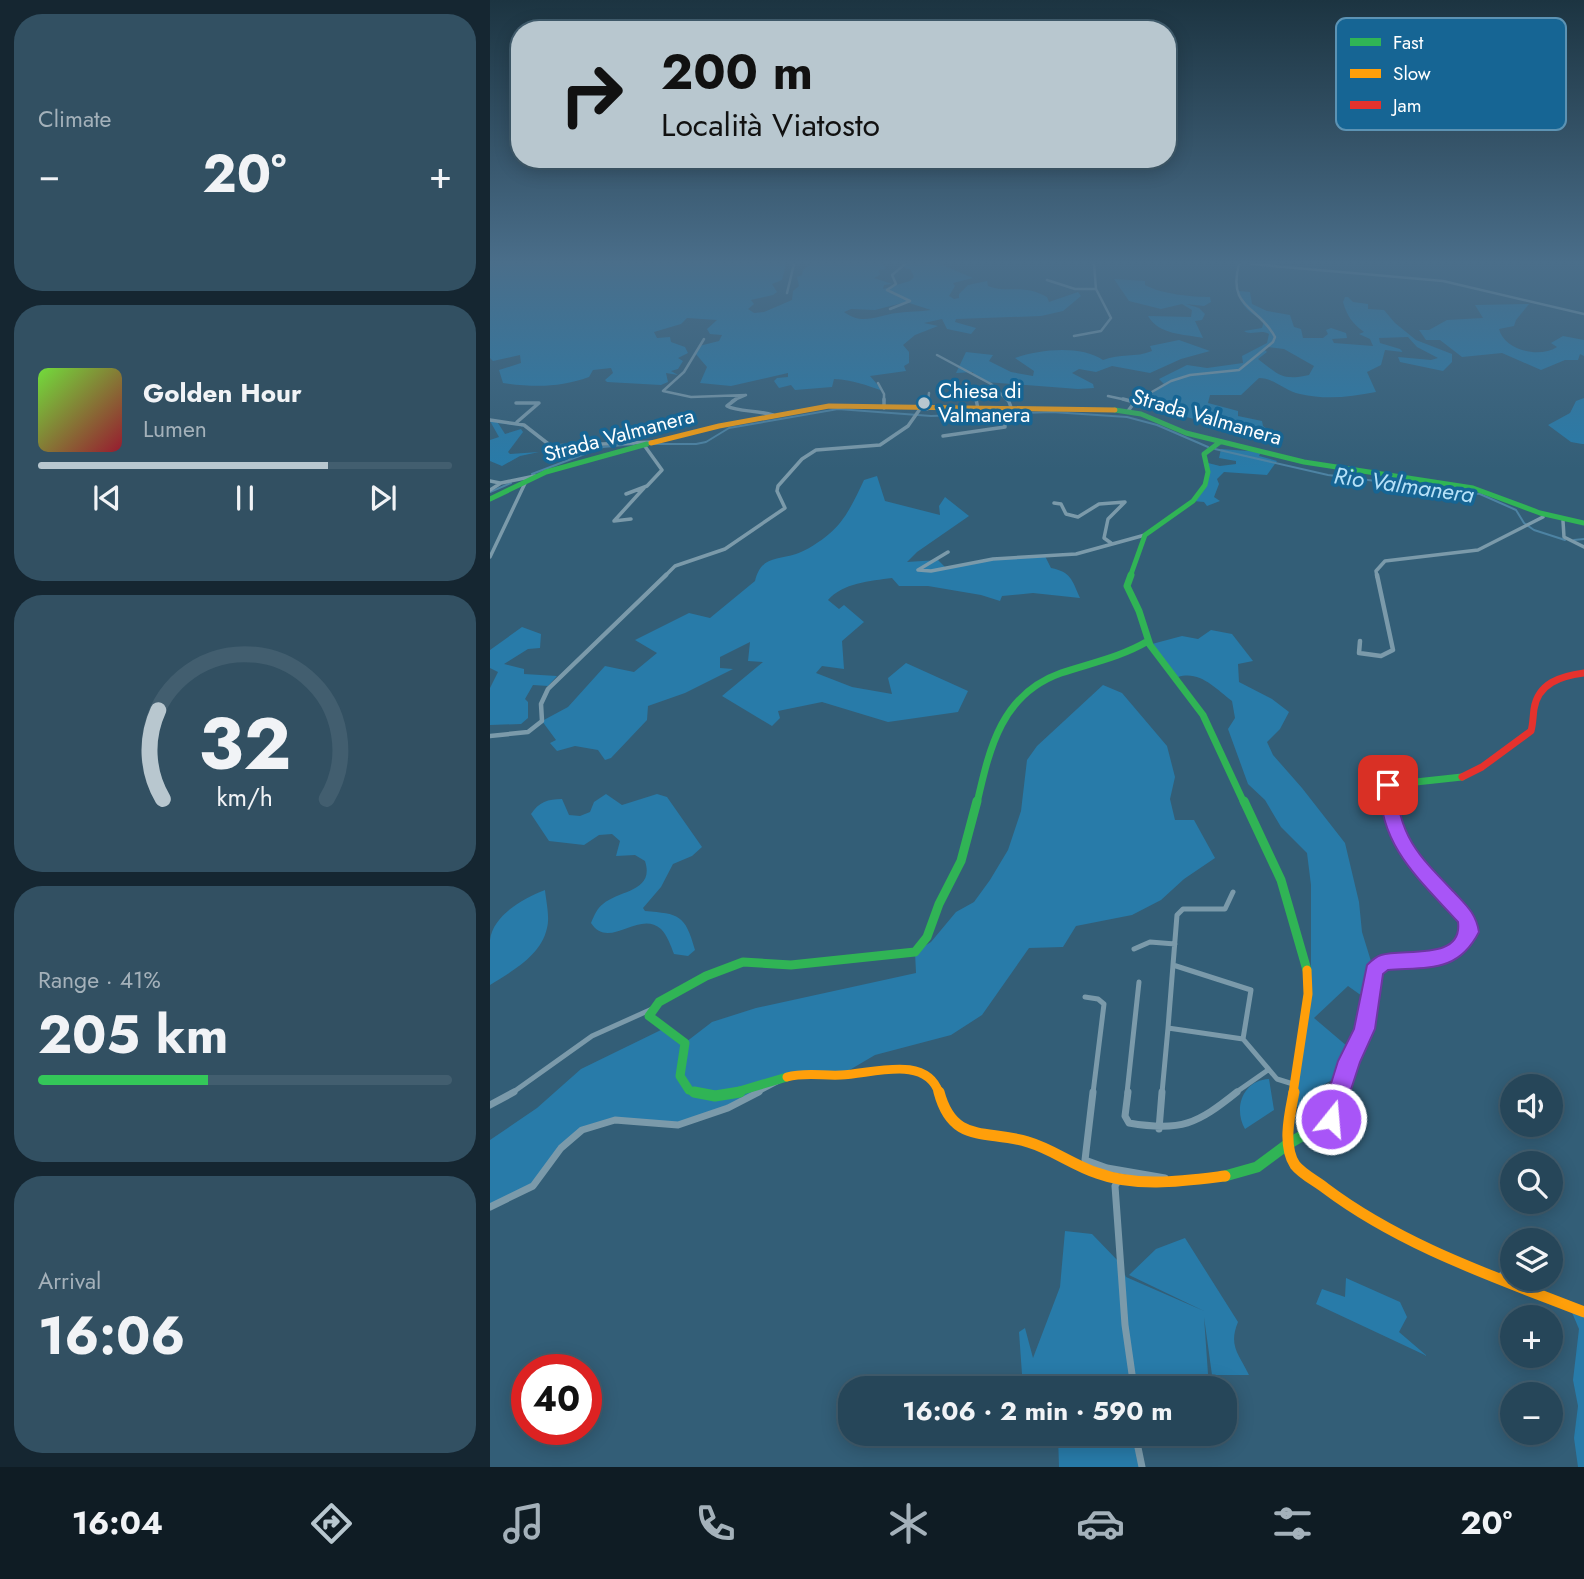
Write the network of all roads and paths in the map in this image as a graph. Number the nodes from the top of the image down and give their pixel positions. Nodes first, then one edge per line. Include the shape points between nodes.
1 (1101, 332) edge
2 (1273, 332) edge
3 (1074, 335) dead end
4 (704, 339) dead end
5 (937, 355) dead end
6 (878, 383) dead end
7 (929, 393) dead end
8 (989, 396) dead end
9 (1108, 396) dead end
10 (975, 397) junction
11 (957, 398) dead end
12 (1134, 401) junction
13 (516, 403) dead end
14 (883, 409) junction
15 (979, 410) junction
16 (1128, 411) junction
17 (920, 412) junction
18 (1010, 412) junction
19 (774, 416) junction
20 (490, 420) edge
21 (516, 422) junction
22 (943, 436) dead end
23 (649, 443) junction
24 (1215, 446) junction
25 (531, 477) junction
26 (490, 481) edge
27 (501, 483) junction
28 (645, 487) junction
29 (490, 489) edge
30 (626, 494) dead end
31 (490, 499) edge
32 (1054, 503) dead end
33 (1543, 517) junction
34 (631, 519) dead end
35 (1563, 522) junction
36 (1584, 523) edge
37 (1145, 535) junction
38 (1111, 543) junction
39 (1584, 547) edge
40 (948, 552) dead end
41 (490, 557) edge
42 (1148, 641) junction
43 (1360, 641) dead end
44 (1584, 673) edge
45 (490, 736) edge
46 (1233, 892) dead end
47 (1175, 944) junction
48 (1134, 949) dead end
49 (1173, 965) junction
50 (1139, 982) dead end
51 (1085, 997) dead end
52 (652, 1009) junction
53 (1168, 1028) junction
54 (1243, 1039) junction
55 (1268, 1070) junction
56 (779, 1081) junction
57 (1294, 1085) junction
58 (490, 1105) edge
59 (1159, 1129) junction
60 (1288, 1144) junction
61 (1123, 1179) junction
62 (1169, 1181) junction
63 (490, 1207) edge
64 (1500, 1278) edge
65 (1532, 1291) edge
66 (1584, 1312) edge
67 (1132, 1376) edge
68 (1138, 1446) edge
69 (1142, 1467) edge

1 - 3 street
2 - 12 street via 1273,342 1239,370 1185,376
4 - 19 street via 684,372 663,391 691,397 746,395 727,406
5 - 18 street via 948,365 984,379 1007,399
6 - 14 street via 885,397
7 - 17 street
8 - 10 street
9 - 12 street
10 - 11 street
10 - 15 street
12 - 16 street
13 - 21 street via 539,403
14 - 17 street, Strada Valmanera
14 - 19 street, Strada Valmanera via 830,406
15 - 17 street, Strada Valmanera
15 - 18 street, Strada Valmanera
16 - 18 street, Strada Valmanera
16 - 24 street, Strada Valmanera
17 - 45 street via 880,445 816,450 802,459 778,486 785,508 725,549 675,566 542,696 542,721 528,732
18 - 22 street via 1005,427
19 - 23 street, Strada Valmanera
20 - 21 street
21 - 23 street via 531,428 551,446
23 - 25 street, Strada Valmanera
23 - 28 street via 662,470 657,480
24 - 33 street, Strada Valmanera via 1473,488
24 - 37 street via 1203,457 1208,472 1202,491
25 - 27 street
25 - 31 street, Strada Valmanera
25 - 41 street
26 - 27 street
27 - 29 street
28 - 30 street
28 - 34 street via 614,521
32 - 38 street via 1079,518 1094,506 1125,502 1108,519 1104,538
33 - 35 street, Strada Valmanera
33 - 43 street via 1478,550 1385,561 1377,571 1392,650 1386,655 1366,655 1359,653
35 - 36 street, Strada Valmanera
35 - 39 street via 1567,540
37 - 38 street
37 - 42 street via 1126,583
38 - 40 street via 1076,554 918,570
42 - 52 street via 1136,650 1060,675 1018,698 991,743 956,876 935,912 923,946 915,952 791,965 743,962 706,976
42 - 57 street via 1200,710 1281,880 1308,972
44 - 60 street via 1560,675 1548,682 1537,698 1531,731 1470,773 1454,780 1388,785 1395,832 1415,863 1467,919 1469,932 1462,945 1445,957 1383,962 1374,971 1364,1029 1349,1061 1335,1112 1327,1123
46 - 47 street via 1225,909 1183,909 1177,915
47 - 48 street via 1150,942
47 - 49 street
49 - 53 street
49 - 54 street via 1251,990
50 - 59 street via 1125,1116 1129,1124
51 - 62 street via 1104,1004 1085,1160
52 - 56 street via 653,1023 684,1040 679,1073 692,1091 726,1096
52 - 58 street via 580,1042
53 - 54 street
53 - 59 street
54 - 55 street
55 - 57 street
55 - 59 street via 1198,1122
56 - 61 street via 804,1072 841,1075 913,1070 933,1080 944,1113 964,1130 1029,1142 1090,1170
56 - 63 street via 729,1108 678,1125 615,1120 582,1130 561,1148 533,1186
57 - 60 street
60 - 62 street via 1257,1167 1235,1175
60 - 64 street via 1296,1166 1337,1197 1418,1246
61 - 62 street
61 - 67 street via 1115,1186
65 - 66 street
68 - 69 street

